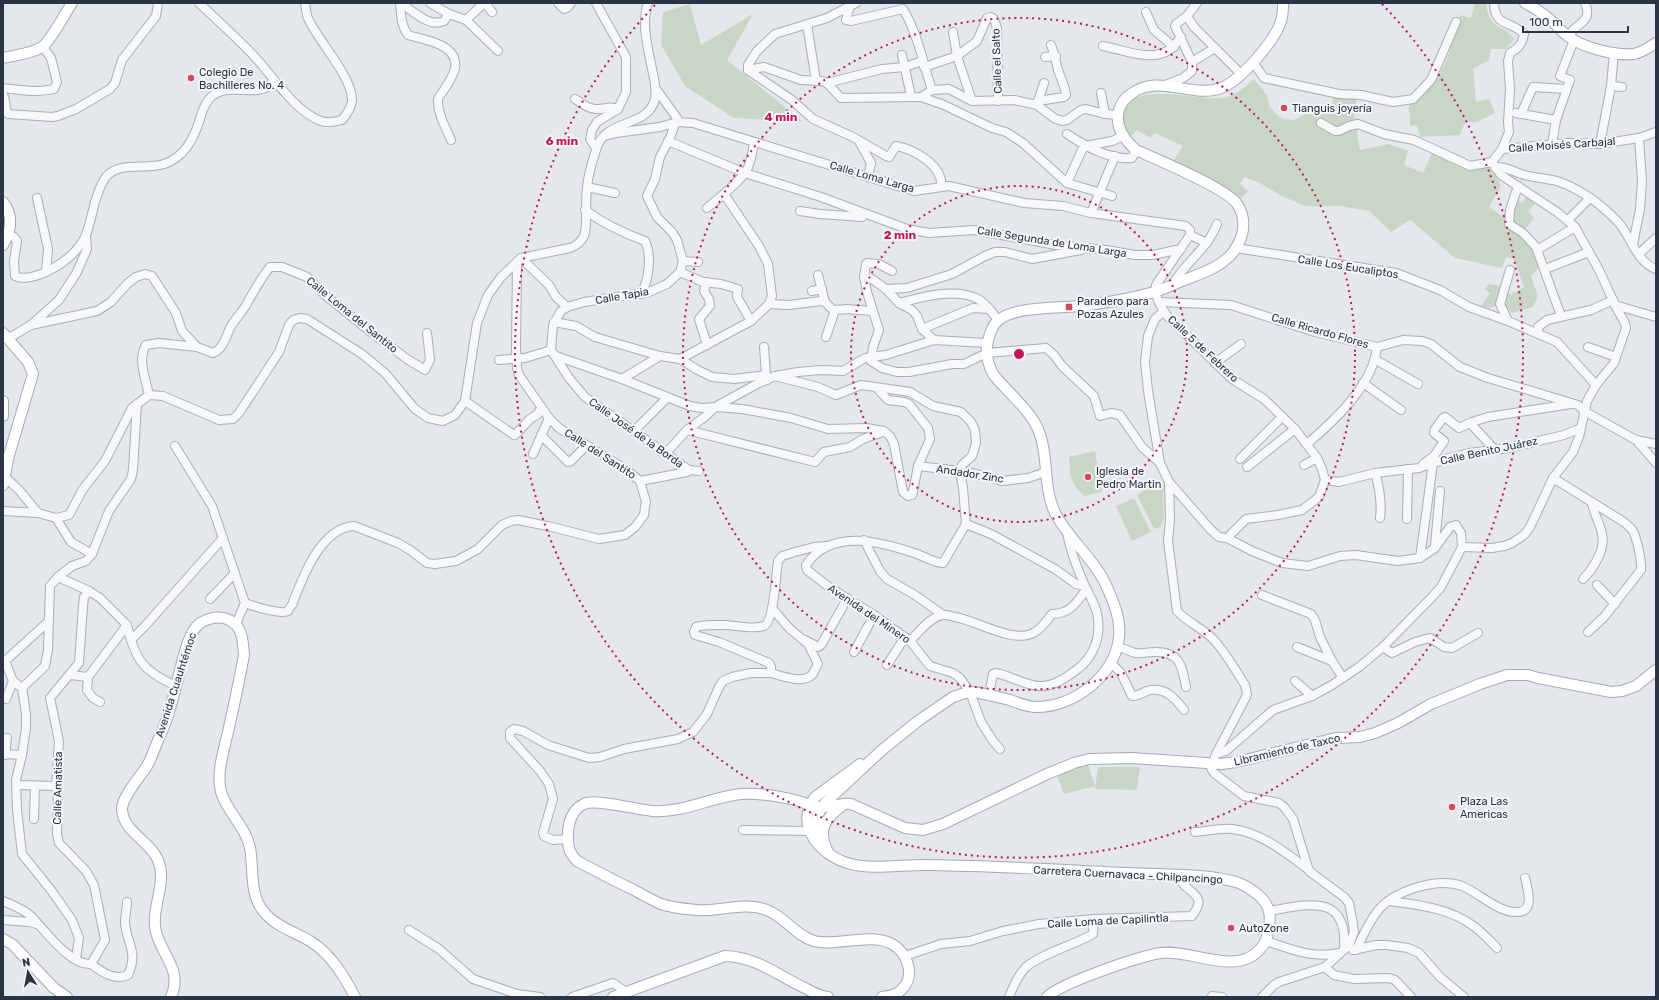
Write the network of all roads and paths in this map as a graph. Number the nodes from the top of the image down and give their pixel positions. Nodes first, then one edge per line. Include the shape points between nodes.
1 (72, 3) edge
2 (158, 3) edge
3 (199, 3) edge
4 (305, 3) edge
5 (400, 3) edge
6 (484, 3) edge
7 (558, 3) edge
8 (571, 3) edge
9 (596, 3) edge
10 (648, 3) edge
11 (1197, 3) edge
12 (1283, 3) edge
13 (1494, 3) edge
14 (1525, 3) edge
15 (1585, 3) edge
16 (432, 4) edge
17 (853, 4) edge
18 (492, 12) dead end
19 (1146, 12) dead end
20 (449, 14) junction
21 (1187, 16) junction
22 (466, 20) junction
23 (1456, 22) dead end
24 (807, 24) junction
25 (953, 32) dead end
26 (1181, 37) junction
27 (1572, 37) junction
28 (1656, 43) edge
29 (1051, 45) dead end
30 (1103, 46) dead end
31 (43, 47) junction
32 (1174, 47) junction
33 (1215, 48) junction
34 (498, 51) dead end
35 (1614, 52) junction
36 (902, 55) dead end
37 (957, 56) junction
38 (1056, 56) junction
39 (1046, 57) dead end
40 (3, 58) edge
41 (1192, 62) junction
42 (1253, 62) junction
43 (923, 64) junction
44 (905, 67) junction
45 (748, 70) junction
46 (1241, 74) junction
47 (274, 81) junction
48 (816, 81) junction
49 (827, 83) junction
50 (1165, 85) junction
51 (1043, 86) dead end
52 (1611, 86) junction
53 (1622, 87) dead end
54 (3, 88) edge
55 (656, 89) junction
56 (1566, 89) junction
57 (932, 90) junction
58 (1101, 93) dead end
59 (3, 95) edge
60 (911, 96) junction
61 (921, 97) junction
62 (575, 99) dead end
63 (972, 101) junction
64 (998, 101) junction
65 (1037, 103) junction
66 (618, 109) junction
67 (1509, 112) junction
68 (1105, 114) junction
69 (1521, 114) junction
70 (1118, 115) junction
71 (1556, 120) junction
72 (677, 122) junction
73 (1321, 123) dead end
74 (1656, 132) edge
75 (1067, 134) dead end
76 (1123, 136) junction
77 (602, 137) junction
78 (1639, 138) junction
79 (451, 140) dead end
80 (859, 140) junction
81 (668, 141) junction
82 (754, 143) junction
83 (1552, 144) junction
84 (1600, 144) junction
85 (1086, 146) junction
86 (596, 148) junction
87 (1502, 149) junction
88 (1134, 154) junction
89 (1115, 156) junction
90 (1494, 165) junction
91 (745, 173) junction
92 (868, 177) junction
93 (1067, 184) junction
94 (941, 186) junction
95 (1518, 186) junction
96 (587, 187) junction
97 (615, 193) dead end
98 (1100, 193) junction
99 (724, 194) junction
100 (1112, 196) dead end
101 (37, 198) dead end
102 (1590, 198) junction
103 (3, 202) edge
104 (707, 208) dead end
105 (585, 210) junction
106 (800, 211) dead end
107 (1091, 213) junction
108 (877, 219) junction
109 (1568, 220) junction
110 (1217, 224) dead end
111 (1575, 227) junction
112 (9, 235) junction
113 (86, 235) junction
114 (1190, 235) junction
115 (1656, 238) edge
116 (1206, 243) junction
117 (1633, 244) junction
118 (3, 245) edge
119 (1091, 248) junction
120 (1236, 248) junction
121 (1181, 249) junction
122 (1537, 250) junction
123 (1589, 252) junction
124 (1639, 254) junction
125 (519, 260) junction
126 (683, 261) junction
127 (698, 262) dead end
128 (1656, 269) edge
129 (1510, 270) dead end
130 (1545, 270) junction
131 (892, 271) dead end
132 (46, 272) junction
133 (680, 272) junction
134 (818, 275) dead end
135 (864, 277) junction
136 (707, 282) junction
137 (1172, 285) junction
138 (822, 289) junction
139 (886, 289) junction
140 (812, 291) dead end
141 (1155, 292) junction
142 (641, 294) junction
143 (825, 302) junction
144 (1159, 302) junction
145 (899, 303) junction
146 (1614, 303) junction
147 (769, 304) junction
148 (567, 307) junction
149 (989, 309) junction
150 (835, 310) junction
151 (872, 311) junction
152 (1164, 311) junction
153 (1561, 316) junction
154 (1656, 317) edge
155 (998, 320) junction
156 (751, 321) junction
157 (1508, 321) junction
158 (554, 322) junction
159 (31, 325) junction
160 (922, 329) junction
161 (427, 334) dead end
162 (1539, 334) junction
163 (6, 335) edge
164 (826, 337) dead end
165 (934, 340) junction
166 (1241, 344) dead end
167 (707, 345) junction
168 (197, 347) junction
169 (764, 347) dead end
170 (1377, 347) junction
171 (1588, 347) dead end
172 (986, 348) junction
173 (554, 353) junction
174 (660, 356) junction
175 (1616, 357) junction
176 (871, 358) junction
177 (516, 359) junction
178 (680, 359) junction
179 (499, 360) dead end
180 (1376, 360) junction
181 (1215, 363) junction
182 (769, 377) junction
183 (622, 379) junction
184 (1363, 383) junction
185 (1418, 384) dead end
186 (1596, 385) junction
187 (877, 388) junction
188 (149, 395) junction
189 (667, 398) junction
190 (3, 401) edge
191 (465, 401) junction
192 (137, 404) junction
193 (1574, 404) junction
194 (715, 407) junction
195 (542, 409) junction
196 (1401, 410) dead end
197 (1584, 411) junction
198 (3, 416) edge
199 (1282, 417) junction
200 (549, 418) junction
201 (1470, 423) junction
202 (1581, 428) junction
203 (1295, 429) junction
204 (687, 430) junction
205 (884, 431) junction
206 (634, 432) junction
207 (541, 435) junction
208 (1636, 440) junction
209 (1307, 444) junction
210 (1656, 444) edge
211 (175, 446) dead end
212 (586, 446) junction
213 (1495, 450) junction
214 (666, 453) junction
215 (533, 454) dead end
216 (1317, 458) junction
217 (1240, 459) dead end
218 (1160, 463) junction
219 (1433, 463) junction
220 (1656, 463) edge
221 (1304, 465) dead end
222 (918, 466) junction
223 (1247, 467) dead end
224 (1419, 468) junction
225 (1408, 469) junction
226 (689, 470) junction
227 (699, 471) dead end
228 (960, 471) junction
229 (1046, 472) junction
230 (1375, 473) junction
231 (1553, 478) junction
232 (4, 479) edge
233 (1325, 480) junction
234 (640, 481) junction
235 (1169, 482) junction
236 (1440, 491) dead end
237 (1592, 502) junction
238 (3, 511) edge
239 (38, 513) junction
240 (56, 518) junction
241 (1380, 518) dead end
242 (1407, 519) dead end
243 (966, 524) junction
244 (1067, 532) junction
245 (223, 538) junction
246 (1227, 538) junction
247 (864, 540) junction
248 (829, 546) junction
249 (1462, 547) junction
250 (1435, 548) junction
251 (92, 554) junction
252 (1420, 558) junction
253 (235, 573) junction
254 (58, 577) junction
255 (1583, 579) dead end
256 (1597, 585) dead end
257 (1085, 588) junction
258 (89, 591) junction
259 (1262, 595) dead end
260 (210, 599) dead end
261 (847, 599) junction
262 (245, 604) junction
263 (1615, 604) junction
264 (772, 608) junction
265 (874, 615) junction
266 (943, 615) junction
267 (48, 621) junction
268 (236, 624) junction
269 (127, 625) junction
270 (1588, 632) dead end
271 (1478, 633) dead end
272 (801, 638) junction
273 (907, 639) junction
274 (131, 640) junction
275 (1117, 646) junction
276 (1297, 647) dead end
277 (1384, 647) junction
278 (854, 652) dead end
279 (1332, 662) junction
280 (1111, 663) junction
281 (887, 664) dead end
282 (1656, 670) edge
283 (771, 673) junction
284 (70, 675) junction
285 (88, 677) junction
286 (1343, 678) junction
287 (13, 681) junction
288 (1295, 682) dead end
289 (176, 686) junction
290 (1186, 687) dead end
291 (22, 688) junction
292 (970, 692) junction
293 (989, 694) junction
294 (1312, 696) junction
295 (6, 698) dead end
296 (100, 702) dead end
297 (1184, 710) dead end
298 (7, 738) dead end
299 (1000, 749) dead end
300 (882, 750) junction
301 (4, 754) edge
302 (22, 755) junction
303 (1214, 759) junction
304 (850, 780) junction
305 (17, 785) junction
306 (35, 786) junction
307 (56, 786) junction
308 (846, 803) junction
309 (811, 804) junction
310 (822, 807) junction
311 (34, 819) dead end
312 (743, 830) dead end
313 (1195, 832) dead end
314 (811, 835) junction
315 (568, 839) junction
316 (830, 855) junction
317 (1309, 871) junction
318 (1178, 876) junction
319 (1526, 878) dead end
320 (3, 901) edge
321 (1390, 901) junction
322 (127, 902) dead end
323 (1270, 911) junction
324 (1094, 919) junction
325 (3, 920) edge
326 (37, 924) junction
327 (408, 930) dead end
328 (3, 939) edge
329 (1266, 941) junction
330 (1497, 948) dead end
331 (1356, 950) junction
332 (1342, 952) junction
333 (905, 956) junction
334 (76, 959) junction
335 (91, 964) junction
336 (1325, 967) junction
337 (626, 992) junction
338 (1212, 996) dead end
339 (67, 997) edge
340 (171, 997) edge
341 (355, 997) edge
342 (540, 997) edge
343 (572, 997) edge
344 (613, 997) edge
345 (828, 997) edge
346 (882, 997) edge
347 (1009, 997) edge
348 (1047, 997) edge
349 (1222, 997) edge
350 (1262, 997) edge
351 (1411, 997) edge
352 (1464, 997) edge

1 - 31 main road via 51,39
2 - 59 street via 156,16 122,60 110,89 76,109 52,117 8,114
3 - 47 street via 265,67
4 - 47 street via 308,18 349,87 352,100 350,110 342,120 328,123 321,121 298,105
5 - 20 street via 428,22 444,21
5 - 79 street via 403,24 408,35 445,47 454,60 455,69 438,99 444,125
6 - 18 street
6 - 22 street
7 - 8 street via 564,9
9 - 66 street via 626,57 626,92
10 - 55 street via 645,29
11 - 21 street
12 - 42 main road via 1278,28
13 - 67 street via 1494,12 1499,20 1518,28 1524,34 1522,42 1510,53 1508,62
14 - 27 main road via 1538,10 1568,37
15 - 27 street via 1587,18 1574,27
16 - 20 street
17 - 24 street via 828,18
17 - 43 street via 846,20 903,9 917,36
19 - 32 street via 1154,30
20 - 22 street
21 - 26 street via 1176,24
21 - 33 street
22 - 34 street
23 - 42 street via 1431,80 1413,98 1393,102 1361,95 1339,94 1264,78
24 - 45 street via 775,34 757,51 748,65
24 - 48 street
25 - 37 street
26 - 32 street
26 - 41 street
27 - 35 main road via 1600,50
27 - 56 street via 1560,76 1569,79
28 - 35 main road via 1634,54
29 - 38 street
30 - 32 street via 1148,55 1157,55
31 - 40 main road
31 - 54 street via 51,58 57,82 54,89 31,92
33 - 41 street
33 - 46 street
35 - 52 street
36 - 44 street
37 - 43 street, Calle el Salto
37 - 63 street
37 - 64 street, Calle el Salto via 977,41 987,18 994,19 997,28
38 - 39 street
38 - 65 street via 1058,72 1065,85 1066,95
41 - 50 street via 1192,72
42 - 46 main road
43 - 44 street, Calle el Salto
43 - 57 street
44 - 49 street, Calle el Salto via 882,69
44 - 60 street
45 - 48 street via 764,66 801,80
45 - 80 street via 792,100 813,119
46 - 50 main road via 1234,82 1215,90
47 - 113 street via 260,89 225,90 211,97 204,108 194,138 187,148 164,164 110,172 100,189
48 - 49 street
49 - 60 street via 841,98
50 - 70 main road via 1136,90 1122,103
51 - 65 street
52 - 53 street
52 - 84 street
55 - 72 street via 677,118
55 - 77 street via 654,101 643,116 614,127
56 - 69 street via 1533,87
56 - 71 street
57 - 61 street
57 - 63 street via 949,89
58 - 68 street
60 - 61 street
61 - 93 street via 1006,132 1023,143
62 - 66 street via 596,109 612,106
63 - 64 street
64 - 65 street
65 - 68 street via 1054,118 1062,121 1086,108
66 - 86 street via 597,122 592,130 590,139
67 - 69 street
67 - 87 street via 1509,132
68 - 70 street
69 - 71 street
70 - 76 main road via 1118,124
71 - 83 street
72 - 77 street, Calle Loma Larga
72 - 81 street
72 - 82 street, Calle Loma Larga via 693,124
73 - 90 street via 1335,131 1358,124 1384,134 1414,140 1470,166
74 - 78 street, Calle Moisés Carbajal
75 - 85 street
76 - 85 street
76 - 88 main road
77 - 86 street
78 - 84 street, Calle Moisés Carbajal
78 - 117 street via 1642,181
80 - 92 street via 871,163
80 - 94 street via 886,156 891,155 896,146 927,160 937,169
81 - 91 street, Calle Segunda de Loma Larga
81 - 126 street via 647,196 657,216 677,240
82 - 91 street via 751,160
82 - 92 street, Calle Loma Larga
83 - 84 street, Calle Moisés Carbajal
83 - 87 street, Calle Moisés Carbajal
85 - 89 street
85 - 93 street
86 - 96 street
87 - 90 street, Calle Moisés Carbajal
88 - 89 street
88 - 120 main road via 1211,186 1233,198 1240,208 1244,226
89 - 98 street
90 - 95 street via 1501,175
90 - 102 street via 1520,174 1557,181
91 - 99 street
91 - 108 street, Calle Segunda de Loma Larga via 821,197
92 - 94 street, Calle Loma Larga via 914,191
93 - 98 street
94 - 107 street, Calle Loma Larga via 1024,203 1062,206
95 - 109 street
95 - 122 street via 1510,210 1509,224 1523,233
96 - 97 street
96 - 105 street
98 - 100 street
98 - 107 street
99 - 104 street
99 - 147 street via 768,264 772,296
101 - 132 street via 48,249
102 - 109 street
102 - 117 street via 1619,223
103 - 112 main road via 9,210
105 - 125 street via 583,238 575,246
105 - 142 street via 615,229 645,241 649,261
106 - 108 street, Calle Segunda de Loma Larga
107 - 114 street, Calle Loma Larga via 1186,226 1190,230
108 - 119 street, Calle Segunda de Loma Larga via 929,233 974,230 1056,245
109 - 111 street
110 - 116 street
111 - 122 street
111 - 123 street
112 - 118 main road
112 - 132 street via 17,241 15,276 25,278
113 - 132 street via 69,257
113 - 159 street via 87,250 77,272 59,300
114 - 116 street
114 - 121 street
115 - 124 street
116 - 137 street
117 - 124 street
119 - 121 street, Calle Segunda de Loma Larga via 1135,255 1153,255
119 - 139 street via 1032,259 995,252 952,274 907,288
120 - 137 main road via 1219,265
120 - 157 street, Calle Los Eucaliptos via 1396,273 1440,290 1469,307
121 - 141 street via 1156,285
122 - 130 street
123 - 130 street
123 - 146 street
124 - 128 street via 1645,263
125 - 148 street via 549,285 556,297
125 - 177 street, Calle del Santito
125 - 191 street via 500,277 488,295 477,323
126 - 127 street
126 - 133 street
129 - 157 street via 1500,304
130 - 153 street
131 - 135 street via 879,264 867,263
133 - 136 street
133 - 142 street, Calle Tapia via 667,284
134 - 138 street
135 - 139 street via 872,279
135 - 151 street
136 - 156 street via 738,288 737,297
136 - 167 street via 704,291 710,306 699,319
137 - 141 main road
138 - 140 street
138 - 143 street
139 - 145 street
141 - 144 street, Calle 5 de Febrero
141 - 155 main road via 1088,306 1020,311
142 - 148 street, Calle Tapia
143 - 147 street via 821,300
143 - 150 street
144 - 152 street, Calle 5 de Febrero
144 - 170 street, Calle Ricardo Flores via 1231,305 1315,332
145 - 149 street via 923,296 961,294 976,297
145 - 160 street via 912,310
146 - 153 street
146 - 154 street
146 - 175 street via 1626,328
147 - 156 street
148 - 158 street
149 - 155 street
149 - 160 street via 972,308
150 - 151 street
150 - 164 street
151 - 176 street via 879,330
152 - 181 street, Calle 5 de Febrero
152 - 218 street via 1155,319 1148,336 1145,362
153 - 162 street via 1541,324 1538,327
155 - 172 main road
156 - 167 street
157 - 162 street, Calle Los Eucaliptos
158 - 173 street
158 - 174 street via 576,326 595,337
159 - 163 street
159 - 168 street via 98,311 111,302 127,284 145,274 152,276 176,313 182,331
160 - 165 street
161 - 168 street, Calle Loma del Santito via 430,360 425,370 325,295 307,277 282,267 270,267 218,351 213,353
162 - 186 street, Calle Los Eucaliptos via 1557,342
163 - 232 main road via 28,362 33,374
165 - 172 street
165 - 176 street
166 - 181 street
167 - 178 street
168 - 188 street via 159,343 146,345 142,350 142,361
169 - 182 street
170 - 180 street
170 - 193 street, Calle Ricardo Flores via 1403,340 1422,341 1431,344 1460,367
171 - 175 street
172 - 176 street via 964,364 909,372 882,368 871,361
172 - 218 street via 1046,348 1094,396 1100,416 1110,413 1120,415 1142,447
172 - 229 main road via 989,368 1036,424
173 - 177 street
173 - 183 street
173 - 206 street, Calle José de la Borda via 568,378 585,397
174 - 178 street
174 - 183 street
175 - 186 street
176 - 182 street via 865,358 843,371 821,370
177 - 179 street
177 - 195 street, Calle del Santito via 519,375
178 - 182 street via 712,377 734,380
180 - 184 street
180 - 185 street
181 - 199 street, Calle 5 de Febrero via 1232,379 1264,399
182 - 187 street via 818,387 836,395 861,385
182 - 194 street
183 - 189 street
184 - 196 street
184 - 209 street via 1337,418
186 - 197 street
187 - 222 street via 888,400 909,404 928,428 930,439
187 - 228 street via 910,392 932,406 956,410 965,415 975,430 976,443 972,456 962,465
188 - 191 street via 163,396 219,420 233,419 279,352 289,325 293,320 300,318 308,319 362,354 385,373 416,409 428,418 444,421 454,415
188 - 192 street
189 - 194 street via 690,406
189 - 206 street
190 - 198 main road
191 - 195 street via 514,438
192 - 240 street via 132,408 105,461 83,489 69,515
192 - 251 street via 131,479 109,511
193 - 197 street, Calle Ricardo Flores
193 - 201 street via 1488,417
194 - 204 street
194 - 205 street via 791,418 828,429 866,428
195 - 200 street, Calle del Santito
197 - 202 street
197 - 208 street, Calle Ricardo Flores
199 - 203 street, Calle 5 de Febrero
199 - 217 street
200 - 207 street
200 - 212 street, Calle del Santito
201 - 213 street
201 - 224 street via 1459,428 1443,418 1434,433 1444,441 1434,456
202 - 213 street, Calle Benito Juárez via 1564,435
202 - 231 street via 1573,452
203 - 209 street, Calle 5 de Febrero
203 - 223 street
204 - 205 street via 815,462 824,452 850,447
204 - 214 street
205 - 222 street via 894,444 903,492 908,496 912,495
206 - 214 street, Calle José de la Borda
207 - 212 street via 568,462
207 - 215 street
208 - 210 street
208 - 220 street
209 - 216 street, Calle 5 de Febrero
211 - 245 street via 212,506
212 - 234 street, Calle del Santito
213 - 219 street, Calle Benito Juárez
214 - 226 street, Calle José de la Borda
216 - 221 street
216 - 233 street, Calle 5 de Febrero
218 - 235 street
219 - 224 street, Calle Benito Juárez
219 - 252 street
222 - 228 street, Andador Zinc
224 - 225 street, Calle Benito Juárez
225 - 230 street, Calle Benito Juárez
225 - 242 street
226 - 227 street
226 - 234 street
228 - 229 street, Andador Zinc via 1002,481 1028,478
228 - 243 street via 964,488
229 - 244 main road via 1053,507
230 - 233 street, Calle Benito Juárez via 1339,482
230 - 241 street via 1381,494
231 - 237 street
231 - 249 street via 1524,535 1504,546
232 - 239 street via 19,490
233 - 246 street via 1319,497 1302,510 1246,519
234 - 262 street, Calle del Santito via 646,502 644,515 625,535 599,539 518,520 511,521 502,525 478,549 456,561 435,564 427,563 398,543 348,526 328,538 319,550 306,569 288,610 275,611
235 - 246 street via 1210,530 1219,537
235 - 303 street via 1168,541 1174,614 1204,631 1214,640 1246,689 1241,709
236 - 250 street
237 - 255 street via 1592,509 1603,536 1599,555 1591,571
237 - 263 street via 1629,526 1635,536 1642,565 1641,570
238 - 239 street
239 - 240 street
240 - 251 street via 71,542
243 - 247 street, Avenida del Minero via 943,563
243 - 257 street via 997,537 1055,568
244 - 257 street
244 - 275 main road via 1103,580 1114,604 1119,629
245 - 253 street
245 - 274 street
246 - 252 street via 1282,563 1298,565 1308,566 1340,556 1356,555 1398,561
247 - 248 street, Avenida del Minero via 848,540
247 - 266 street via 887,579
248 - 261 street, Avenida del Minero via 809,561 806,565 807,570
248 - 264 street via 814,547 782,556 778,561
249 - 250 street via 1461,533 1456,525 1450,527
249 - 277 street via 1441,587
250 - 252 street
251 - 254 street via 86,561 72,566
253 - 260 street
253 - 262 street
254 - 258 street
254 - 267 street via 50,586
256 - 263 street
257 - 266 street via 1068,611 1052,614 1042,627 1029,635 1003,633 965,619
257 - 293 street via 1097,613 1098,630 1097,643 1087,662 1064,679 1045,686 1023,683 995,673
258 - 269 street via 100,598
258 - 284 street, Calle Amatista via 84,597 79,663
259 - 279 street via 1314,616 1320,637
261 - 265 street, Avenida del Minero
261 - 272 street via 821,646 818,647
262 - 268 street
263 - 270 street
264 - 272 street
264 - 283 street via 769,621 764,626 702,625 696,627 694,632 695,635 719,642 769,664
265 - 273 street, Avenida del Minero
265 - 278 street
266 - 273 street via 928,622
267 - 287 street via 5,661
267 - 291 street via 45,666
268 - 289 main road, Avenida Cuauhtémoc via 218,617 205,620 198,625 192,633
268 - 341 main road via 241,634 244,655 223,758 220,781 222,793 250,847 254,892 259,906 273,921 326,953
269 - 274 street
269 - 285 street
271 - 277 street via 1452,648 1444,647 1430,638 1392,653
272 - 283 street via 810,648 818,664 812,675 797,678
273 - 281 street
273 - 292 street, Avenida del Minero via 930,666 956,675
274 - 289 street via 136,654 149,672
275 - 280 main road
275 - 290 street via 1136,653 1170,654 1182,666
276 - 279 street
277 - 286 street
279 - 286 street
280 - 293 main road via 1088,688 1060,703 1035,707
280 - 297 street via 1121,673 1132,696 1148,691 1163,691 1177,700
282 - 303 main road, Libramiento de Taxco via 1636,686 1611,692 1528,675 1507,675 1431,704 1398,723 1368,735 1336,738 1247,761 1222,764
283 - 315 street via 751,673 723,681 707,714 693,732 678,740 589,758 548,744 523,731 514,729 510,732 510,738 540,770 549,784 553,799 544,836 553,840
284 - 285 street
284 - 307 street, Calle Amatista via 50,698 59,741
285 - 296 street via 87,690
286 - 294 street
287 - 291 street
287 - 295 street
288 - 294 street
289 - 340 main road, Avenida Cuauhtémoc via 171,707 148,764 123,801 122,809 128,825 157,857 161,869 161,884 154,920 156,933 175,977 175,989
291 - 302 street via 26,714
292 - 293 main road
292 - 299 street, Avenida del Minero via 981,722
292 - 300 main road via 953,697 942,704
294 - 303 street via 1273,710
298 - 301 street
300 - 304 main road
300 - 309 main road via 820,791
301 - 302 street
302 - 305 street
303 - 308 main road, Libramiento de Taxco via 1089,759 1047,774 943,824 923,830 905,828
303 - 317 street via 1211,768 1214,773 1244,796 1279,803 1288,812 1293,819
304 - 308 main road
304 - 310 main road
305 - 306 street
305 - 334 street via 22,854 72,920 79,938
306 - 307 street
306 - 311 street
307 - 335 street, Calle Amatista via 59,843 86,872 94,885 104,933 105,940
308 - 310 main road
308 - 316 main road via 832,813 822,830 824,844
309 - 310 main road
309 - 314 main road via 808,821
309 - 315 main road via 757,794 740,794 675,811 640,810 592,801 578,807 572,816
310 - 314 main road
312 - 314 street
313 - 317 street via 1231,829 1247,832 1268,842
314 - 316 main road, Carretera Cuernavaca - Chilpancingo
315 - 333 main road via 571,854 577,862 662,904 699,910 762,908 775,913 814,941 873,940 891,944
316 - 318 main road, Carretera Cuernavaca - Chilpancingo via 842,862 865,866 928,864
317 - 332 street via 1349,903 1354,932 1349,945
318 - 323 main road, Carretera Cuernavaca - Chilpancingo via 1225,879 1241,884 1261,896
318 - 324 street, Calle Loma de Capilintla via 1198,898 1199,907 1192,916
319 - 321 street via 1529,896 1528,907 1524,911 1506,911 1462,886 1442,883 1410,889
320 - 326 street via 25,912
321 - 330 street via 1455,914 1473,925
321 - 331 street via 1377,912
322 - 335 street via 125,922 133,951 132,968 128,975 123,977 105,974
323 - 329 main road
323 - 332 street via 1312,905 1325,906 1334,912 1341,923 1345,935
324 - 333 street, Calle Loma de Capilintla via 1039,924 970,941 941,944
324 - 347 street via 1093,934 1025,968 1014,983
325 - 326 street
326 - 334 street via 62,950
327 - 342 street via 439,949 473,979 517,994
328 - 339 main road via 12,944 54,988
329 - 332 street via 1305,954 1325,955
329 - 348 main road via 1259,951 1248,958 1233,962 1173,952 1160,953 1069,983
331 - 332 street
331 - 352 street via 1376,945 1408,948 1419,953 1440,977
332 - 336 street
333 - 346 main road via 909,971 907,981 901,991
334 - 335 street
336 - 350 street via 1279,982
336 - 351 street via 1334,975 1354,979 1395,980
337 - 343 street via 613,983
337 - 344 main road
337 - 345 main road via 725,956 738,956 754,960 799,985
338 - 349 street

